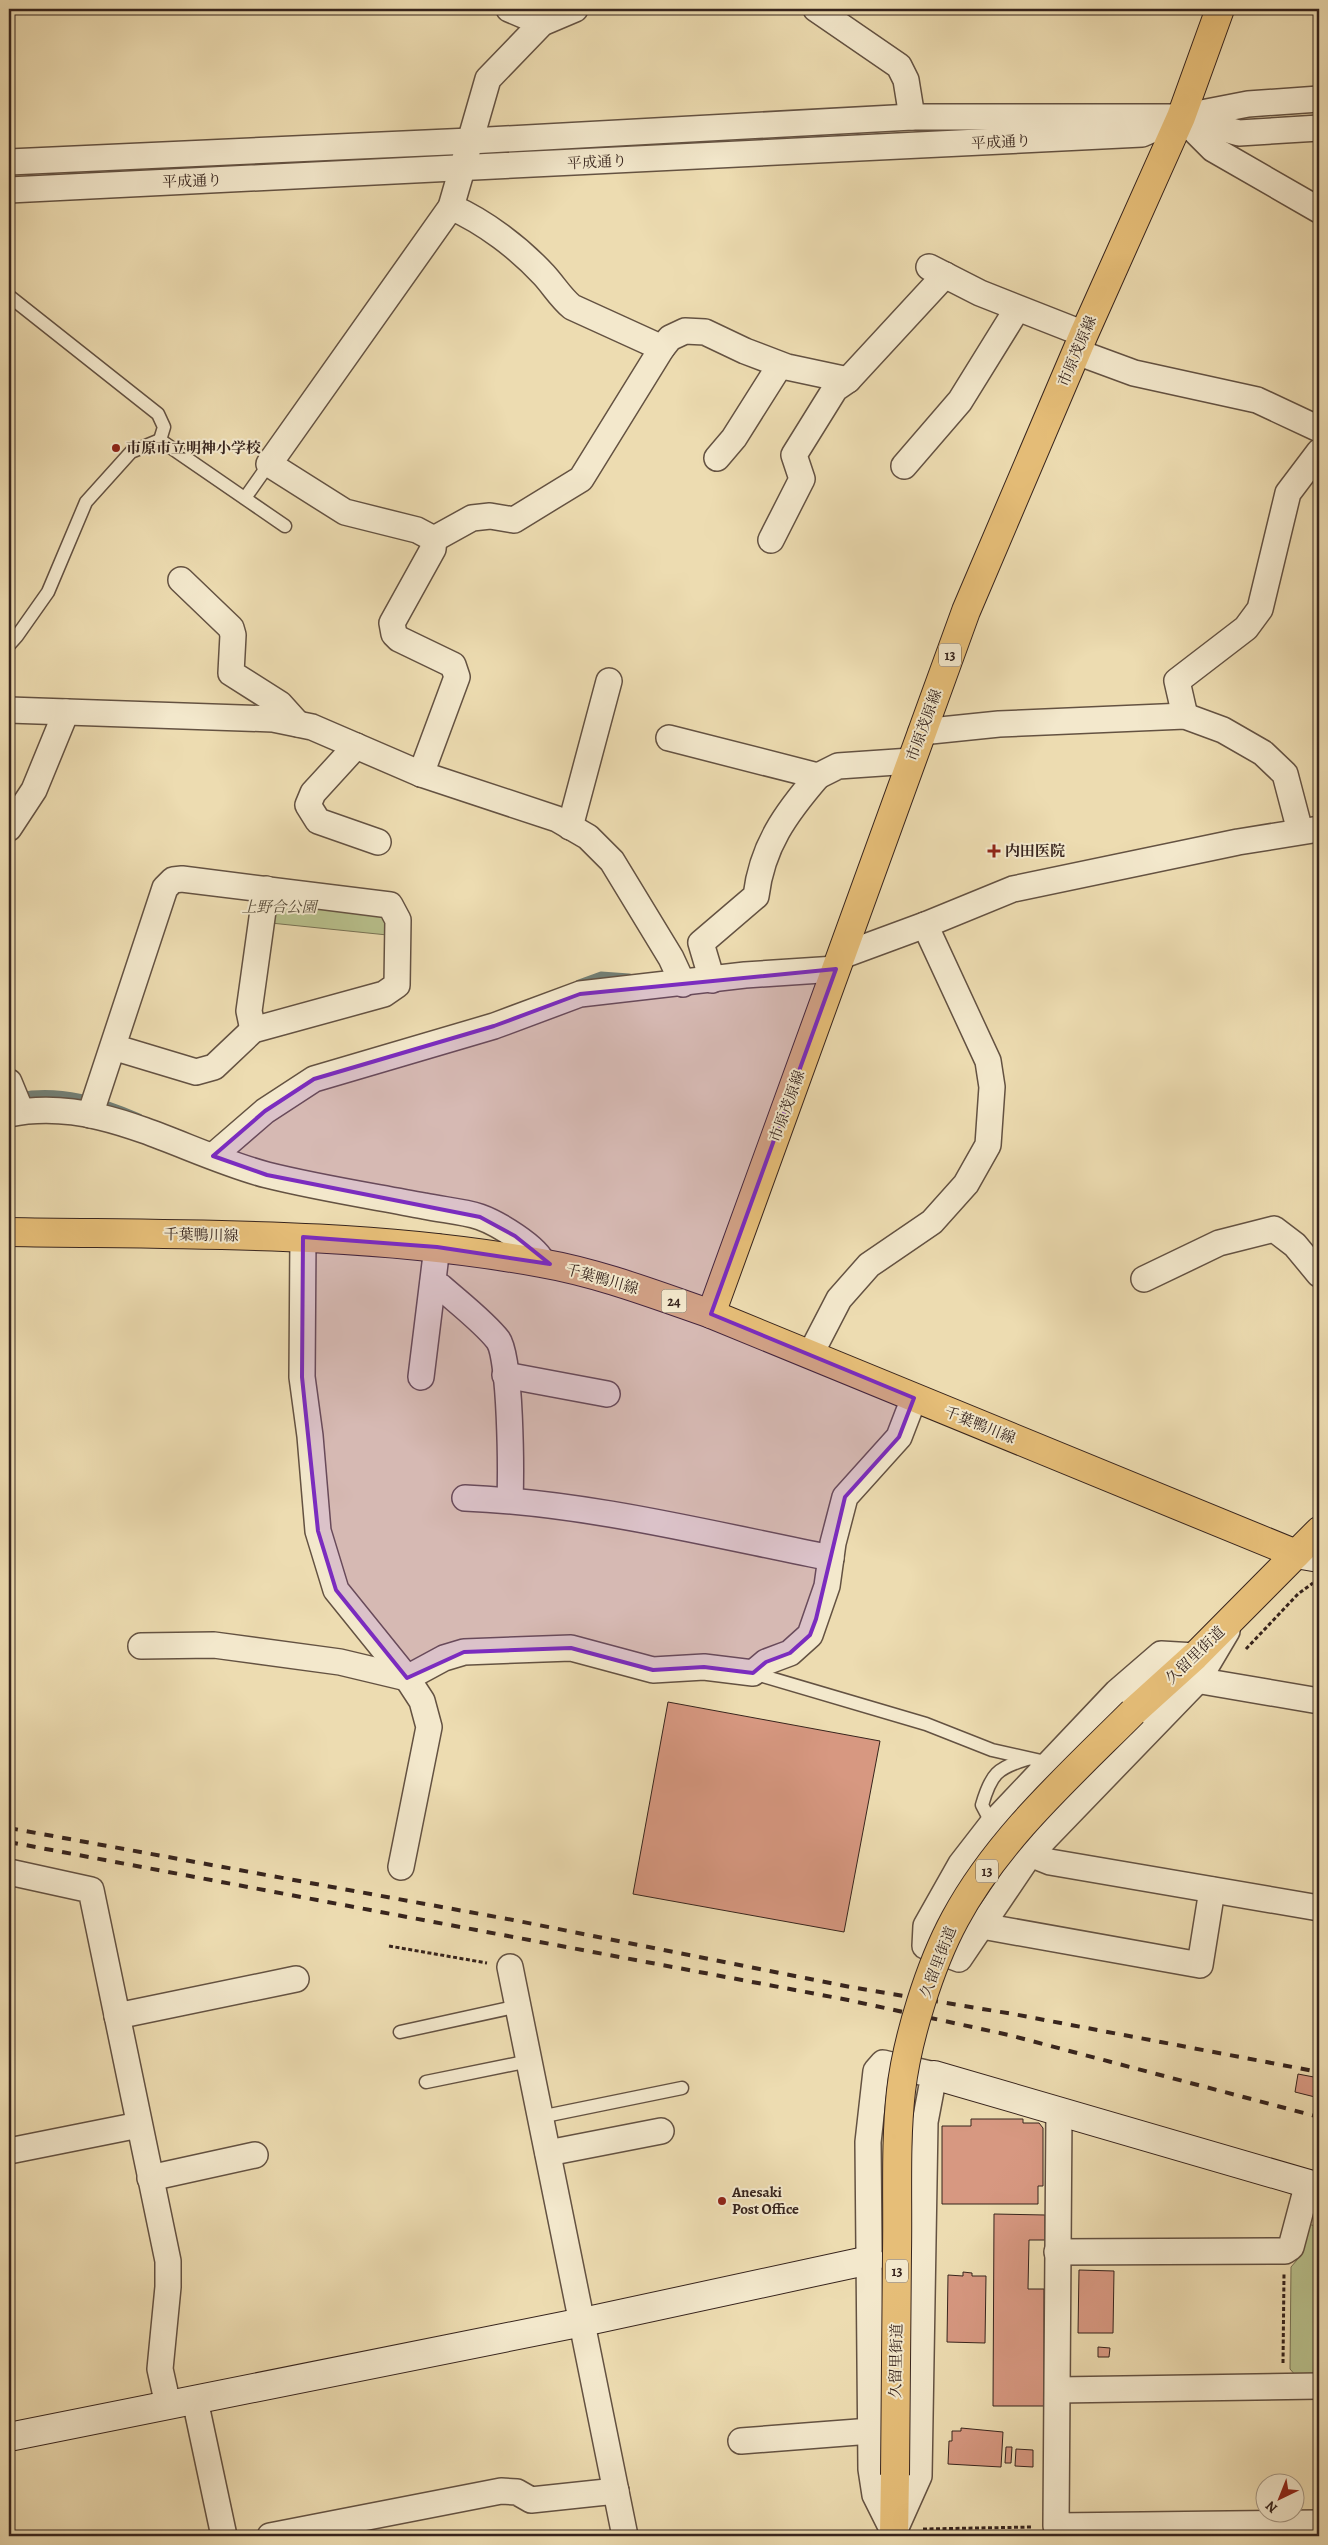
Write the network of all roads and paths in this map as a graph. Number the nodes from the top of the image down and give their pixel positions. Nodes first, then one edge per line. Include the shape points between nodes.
1 (509, 9) edge
2 (575, 9) edge
3 (816, 9) edge
4 (1220, 9) edge
5 (542, 23) junction
6 (1319, 99) edge
7 (912, 117) junction
8 (1181, 117) junction
9 (1319, 128) edge
10 (470, 142) junction
11 (278, 150) junction
12 (9, 162) edge
13 (462, 169) junction
14 (279, 177) junction
15 (9, 190) edge
16 (451, 207) junction
17 (1319, 210) edge
18 (9, 296) edge
19 (1017, 309) junction
20 (1080, 343) junction
21 (662, 348) junction
22 (780, 365) junction
23 (848, 380) junction
24 (1319, 429) edge
25 (160, 440) junction
26 (1319, 452) edge
27 (717, 458) dead end
28 (269, 464) junction
29 (904, 466) dead end
30 (245, 498) junction
31 (285, 526) dead end
32 (434, 539) junction
33 (771, 540) dead end
34 (181, 580) dead end
35 (9, 645) edge
36 (608, 682) dead end
37 (9, 710) edge
38 (66, 712) junction
39 (1185, 716) junction
40 (298, 724) junction
41 (921, 732) junction
42 (669, 738) dead end
43 (356, 746) junction
44 (911, 761) junction
45 (421, 774) junction
46 (818, 776) junction
47 (570, 827) junction
48 (9, 828) edge
49 (1310, 830) edge
50 (378, 842) dead end
51 (266, 889) junction
52 (925, 925) junction
53 (838, 962) junction
54 (712, 980) junction
55 (683, 984) junction
56 (253, 1030) junction
57 (113, 1047) junction
58 (9, 1082) edge
59 (15, 1113) edge
60 (90, 1115) junction
61 (213, 1156) junction
62 (9, 1232) edge
63 (303, 1237) junction
64 (437, 1247) junction
65 (543, 1263) junction
66 (1319, 1274) edge
67 (1144, 1279) dead end
68 (433, 1283) junction
69 (711, 1314) junction
70 (810, 1355) junction
71 (506, 1375) junction
72 (421, 1377) dead end
73 (607, 1394) dead end
74 (914, 1398) junction
75 (465, 1498) dead end
76 (510, 1500) junction
77 (1319, 1531) edge
78 (1308, 1556) edge
79 (831, 1558) junction
80 (1319, 1581) edge
81 (141, 1646) dead end
82 (1244, 1651) dead end
83 (1189, 1671) junction
84 (753, 1673) junction
85 (407, 1678) junction
86 (1319, 1701) edge
87 (1039, 1761) junction
88 (1030, 1854) junction
89 (401, 1867) dead end
90 (9, 1872) edge
91 (1212, 1890) junction
92 (1319, 1908) edge
93 (982, 1926) junction
94 (389, 1946) dead end
95 (510, 1967) joint
96 (296, 1980) dead end
97 (519, 2006) junction
98 (117, 2016) junction
99 (400, 2032) dead end
100 (530, 2061) junction
101 (891, 2065) dead end
102 (925, 2073) joint
103 (426, 2082) dead end
104 (682, 2088) dead end
105 (1059, 2112) junction
106 (540, 2116) junction
107 (139, 2125) junction
108 (661, 2131) dead end
109 (9, 2150) edge
110 (548, 2153) junction
111 (256, 2155) dead end
112 (150, 2178) junction
113 (1314, 2185) edge
114 (1285, 2251) junction
115 (1057, 2252) junction
116 (870, 2260) junction
117 (583, 2322) junction
118 (1282, 2386) junction
119 (1319, 2386) edge
120 (1058, 2390) junction
121 (195, 2400) junction
122 (168, 2406) junction
123 (871, 2432) junction
124 (9, 2437) edge
125 (741, 2441) dead end
126 (616, 2491) junction
127 (1319, 2523) edge
128 (1056, 2526) junction
129 (923, 2529) dead end
130 (894, 2534) edge
131 (224, 2536) edge
132 (270, 2536) edge
133 (626, 2536) edge

1 - 5 street
2 - 5 street
3 - 7 street via 899,66 906,80
4 - 8 main road, 市原茂原線 / 13
5 - 10 street via 488,79
6 - 8 street, 平成通り via 1248,104
7 - 8 street, 平成通り
7 - 10 street, 平成通り
8 - 9 street, 平成通り via 1239,133
8 - 13 street, 平成通り via 1142,134
8 - 17 street via 1213,149
8 - 20 main road, 市原茂原線 / 13
10 - 11 street, 平成通り
10 - 13 street
11 - 12 street, 平成通り
11 - 14 street
13 - 14 street, 平成通り
13 - 16 street
14 - 15 street, 平成通り
16 - 21 street via 492,230 531,262 572,307
16 - 28 street
18 - 25 lane via 158,414 164,427
19 - 20 street
19 - 23 street via 937,271
19 - 29 street via 960,401
20 - 24 street via 1134,374 1257,400
20 - 41 main road, 市原茂原線 / 13 via 966,612
21 - 22 street via 670,338 685,331 705,332
21 - 32 street via 581,479 514,520 490,516 472,518
22 - 23 street
22 - 27 street via 734,438
23 - 33 street via 835,389 794,455 802,479
25 - 30 lane
25 - 35 lane via 130,452 86,502 48,592
26 - 39 street via 1288,493 1260,609 1246,628 1177,681
28 - 30 lane
28 - 32 street via 345,512 417,530
30 - 31 lane
32 - 45 street via 433,549 392,624 399,639 453,665 457,677
34 - 40 street via 232,628 231,673 280,704
36 - 47 street
37 - 38 street
38 - 40 street via 273,719
38 - 48 street via 34,790
39 - 41 street via 999,724
39 - 49 street via 1223,730 1263,753 1285,774
40 - 43 street
41 - 44 main road, 市原茂原線 / 13
42 - 46 street
43 - 45 street
43 - 50 street via 313,793 308,805 318,821
44 - 46 street via 838,766
44 - 53 main road, 市原茂原線 / 13
45 - 47 street via 528,808
46 - 54 street via 780,824 759,871 756,896 701,943
47 - 55 street via 588,837 612,861 671,958
49 - 52 street via 1013,889
51 - 56 street via 249,1011
51 - 56 street via 390,905 398,920 397,985 384,994
51 - 57 street via 182,879 173,880 165,888
52 - 53 street
52 - 70 street via 988,1061 992,1088 988,1145 966,1184 932,1222 869,1265 839,1299
53 - 54 street
53 - 69 main road, 市原茂原線 / 13
54 - 55 street
55 - 61 street via 580,994 494,1026 314,1079 265,1111
56 - 57 street via 214,1067 196,1072
57 - 60 street
58 - 59 street
59 - 60 street via 57,1109
60 - 61 street via 167,1137
61 - 65 street via 267,1175 480,1217 515,1236 540,1256
62 - 63 main road, 千葉鴨川線 / 24
63 - 64 main road, 千葉鴨川線 / 24
63 - 85 street via 302,1377 318,1531 336,1590
64 - 65 main road, 千葉鴨川線 / 24
64 - 68 street
65 - 69 main road, 千葉鴨川線 / 24 via 632,1287
66 - 67 street via 1295,1244 1274,1229 1219,1243
68 - 71 street via 498,1339 504,1351
68 - 72 street
69 - 70 main road, 千葉鴨川線 / 24
70 - 74 main road, 千葉鴨川線 / 24
71 - 73 street
71 - 76 street
74 - 78 main road, 千葉鴨川線 / 24
74 - 79 street via 899,1436 845,1497
75 - 76 street
76 - 79 street via 573,1508
77 - 78 main road, 久留里街道
78 - 83 main road, 久留里街道 / 13 via 1236,1615
79 - 84 street via 827,1586 810,1635 790,1653 766,1662
80 - 82 path via 1298,1594
81 - 85 street via 214,1645 340,1662
83 - 86 street
83 - 87 street via 1161,1654
83 - 88 street
83 - 130 main road, 久留里街道 / 13, bridge via 1133,1712 1029,1817 1003,1848 941,1944 905,2068 899,2120
84 - 85 street via 704,1667 653,1670 571,1648 464,1652 444,1658
84 - 87 lane via 926,1724 992,1750
85 - 89 street via 422,1702 429,1727
87 - 93 street via 961,1864 926,1926 926,1946 959,1959
88 - 91 street via 1050,1862
88 - 93 street
90 - 98 street via 91,1890
91 - 92 street
91 - 93 street via 1200,1965
94 - 95 path
95 - 97 street
96 - 98 street
97 - 99 lane
97 - 100 street
98 - 107 street
100 - 103 lane
100 - 106 street
101 - 116 street via 883,2063 876,2071 868,2142
102 - 105 street
102 - 130 street via 919,2476
104 - 106 lane
105 - 113 street
105 - 115 street
106 - 110 street
107 - 109 street
107 - 112 street
108 - 110 street
110 - 117 street
111 - 112 street
112 - 122 street via 168,2261 160,2369
113 - 114 street via 1291,2247
114 - 115 street
114 - 118 path
115 - 120 street
116 - 117 street
116 - 123 street
117 - 121 street
117 - 126 street
118 - 119 street
118 - 120 street
120 - 128 street
121 - 122 street
121 - 131 street
122 - 124 street
123 - 125 street
123 - 130 street via 876,2495
126 - 132 street via 531,2500 517,2492 501,2491
126 - 133 street
127 - 128 street
128 - 129 path

